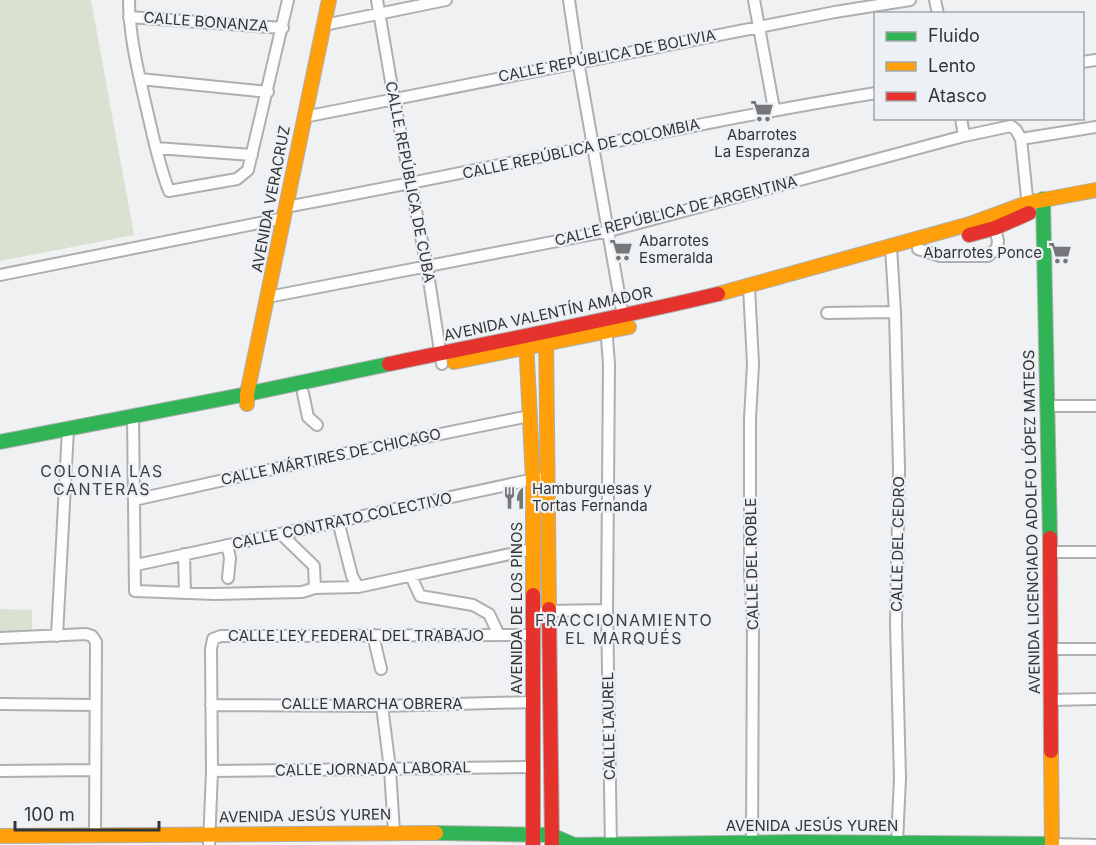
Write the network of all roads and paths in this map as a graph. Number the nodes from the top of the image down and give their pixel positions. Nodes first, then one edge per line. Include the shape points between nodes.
1 (129, 0) edge
2 (288, 0) edge
3 (329, 0) edge
4 (377, 0) edge
5 (446, 0) edge
6 (569, 0) edge
7 (754, 0) edge
8 (828, 0) edge
9 (910, 0) edge
10 (860, 3) edge
11 (835, 12) junction
12 (380, 13) junction
13 (129, 17) junction
14 (324, 25) junction
15 (759, 27) junction
16 (283, 28) junction
17 (578, 62) junction
18 (140, 79) junction
19 (268, 92) junction
20 (874, 93) edge
21 (394, 99) junction
22 (774, 109) junction
23 (304, 117) junction
24 (961, 120) edge
25 (1096, 127) edge
26 (964, 136) junction
27 (1021, 139) junction
28 (594, 146) junction
29 (156, 148) junction
30 (252, 154) junction
31 (410, 185) junction
32 (1096, 190) edge
33 (1096, 201) edge
34 (1044, 205) junction
35 (1028, 208) junction
36 (285, 213) junction
37 (995, 228) junction
38 (609, 231) junction
39 (918, 249) junction
40 (892, 252) junction
41 (427, 267) junction
42 (0, 275) edge
43 (749, 291) junction
44 (268, 297) junction
45 (895, 312) junction
46 (827, 313) dead end
47 (624, 322) junction
48 (606, 326) junction
49 (547, 337) junction
50 (526, 342) junction
51 (441, 359) junction
52 (303, 393) junction
53 (247, 399) junction
54 (1047, 406) junction
55 (1096, 406) edge
56 (529, 416) junction
57 (133, 422) junction
58 (318, 425) dead end
59 (68, 434) junction
60 (0, 442) edge
61 (0, 453) edge
62 (548, 476) junction
63 (533, 480) junction
64 (134, 500) junction
65 (338, 521) junction
66 (281, 534) junction
67 (227, 545) junction
68 (533, 549) junction
69 (1049, 552) junction
70 (1096, 552) edge
71 (184, 555) junction
72 (136, 565) junction
73 (411, 576) junction
74 (228, 579) dead end
75 (315, 588) junction
76 (358, 588) junction
77 (185, 593) junction
78 (607, 610) junction
79 (533, 611) junction
80 (549, 611) junction
81 (373, 635) junction
82 (499, 635) junction
83 (533, 635) junction
84 (57, 636) junction
85 (0, 638) edge
86 (1050, 649) junction
87 (1096, 649) edge
88 (381, 669) dead end
89 (1096, 699) edge
90 (1051, 700) junction
91 (533, 702) junction
92 (0, 704) edge
93 (94, 705) junction
94 (211, 705) junction
95 (382, 706) junction
96 (533, 767) junction
97 (390, 769) junction
98 (95, 770) junction
99 (0, 771) edge
100 (212, 771) junction
101 (394, 832) junction
102 (95, 834) junction
103 (0, 836) edge
104 (210, 839) edge
105 (533, 839) edge
106 (61, 840) edge
107 (551, 840) edge
108 (752, 842) junction
109 (897, 842) junction
110 (796, 843) edge
111 (570, 844) edge
112 (1052, 844) edge
113 (611, 845) edge
114 (1096, 845) edge

1 - 13 street
2 - 16 street
3 - 14 main road, AVENIDA VERACRUZ
4 - 12 street, CALLE REPÚBLICA DE CUBA
5 - 12 street
6 - 17 street
7 - 15 street
8 - 11 street
9 - 10 street, CALLE REPÚBLICA DE BOLIVIA
10 - 11 street, CALLE REPÚBLICA DE BOLIVIA
11 - 15 street, CALLE REPÚBLICA DE BOLIVIA
12 - 14 street
12 - 21 street, CALLE REPÚBLICA DE CUBA
13 - 16 street, CALLE BONANZA
13 - 18 street
14 - 23 main road, AVENIDA VERACRUZ
15 - 17 street, CALLE REPÚBLICA DE BOLIVIA
15 - 22 street
16 - 19 street
17 - 21 street, CALLE REPÚBLICA DE BOLIVIA
17 - 28 street
18 - 19 street
18 - 29 street
19 - 30 street
20 - 22 street, CALLE REPÚBLICA DE COLOMBIA
21 - 23 street, CALLE REPÚBLICA DE BOLIVIA
21 - 31 street, CALLE REPÚBLICA DE CUBA
22 - 28 street, CALLE REPÚBLICA DE COLOMBIA
23 - 36 main road, AVENIDA VERACRUZ
24 - 26 street
25 - 27 street
26 - 27 street, CALLE REPÚBLICA DE ARGENTINA via 1011,126
26 - 38 street, CALLE REPÚBLICA DE ARGENTINA
27 - 35 street
28 - 31 street, CALLE REPÚBLICA DE COLOMBIA
28 - 38 street
29 - 30 street
29 - 30 street via 169,191 237,179 248,170
31 - 36 street, CALLE REPÚBLICA DE COLOMBIA
31 - 41 street, CALLE REPÚBLICA DE CUBA
32 - 34 main road, AVENIDA VALENTÍN AMADOR
33 - 34 main road, AVENIDA VALENTÍN AMADOR
34 - 35 main road, AVENIDA VALENTÍN AMADOR
34 - 54 main road, AVENIDA LICENCIADO ADOLFO LÓPEZ MATEOS
35 - 37 main road, AVENIDA VALENTÍN AMADOR
35 - 40 main road, AVENIDA VALENTÍN AMADOR
36 - 42 street, CALLE REPÚBLICA DE COLOMBIA
36 - 44 main road, AVENIDA VERACRUZ
37 - 39 main road, AVENIDA VALENTÍN AMADOR
37 - 39 street via 997,248 988,256 940,256
38 - 41 street, CALLE REPÚBLICA DE ARGENTINA
38 - 47 street
39 - 40 main road, AVENIDA VALENTÍN AMADOR
40 - 43 main road, AVENIDA VALENTÍN AMADOR
40 - 45 street, CALLE DEL CEDRO
41 - 44 street, CALLE REPÚBLICA DE ARGENTINA
41 - 51 street, CALLE REPÚBLICA DE CUBA
43 - 47 main road, AVENIDA VALENTÍN AMADOR
43 - 108 street, CALLE DEL ROBLE via 753,364
44 - 53 main road, AVENIDA VERACRUZ
45 - 46 street
45 - 109 street, CALLE DEL CEDRO via 900,722
47 - 48 main road, AVENIDA VALENTÍN AMADOR
48 - 49 main road, AVENIDA VALENTÍN AMADOR
48 - 78 street, CALLE LAUREL
49 - 50 main road, AVENIDA VALENTÍN AMADOR
49 - 62 main road, AVENIDA DE LOS PINOS
50 - 51 main road, AVENIDA VALENTÍN AMADOR
50 - 56 main road, AVENIDA DE LOS PINOS
51 - 52 main road, AVENIDA VALENTÍN AMADOR
51 - 53 main road, AVENIDA VALENTÍN AMADOR
52 - 53 main road, AVENIDA VALENTÍN AMADOR
52 - 58 street via 308,417
53 - 57 main road, AVENIDA VALENTÍN AMADOR
54 - 55 street
54 - 69 main road, AVENIDA LICENCIADO ADOLFO LÓPEZ MATEOS
56 - 63 main road, AVENIDA DE LOS PINOS
56 - 64 street, CALLE MÁRTIRES DE CHICAGO
57 - 59 main road, AVENIDA VALENTÍN AMADOR
57 - 64 street
59 - 60 main road, AVENIDA VALENTÍN AMADOR
59 - 61 main road, AVENIDA VALENTÍN AMADOR
59 - 84 street
62 - 63 street, CALLE CONTRATO COLECTIVO
62 - 80 main road, AVENIDA DE LOS PINOS
63 - 65 street, CALLE CONTRATO COLECTIVO
63 - 68 main road, AVENIDA DE LOS PINOS
64 - 72 street
65 - 66 street, CALLE CONTRATO COLECTIVO
65 - 76 street
66 - 67 street, CALLE CONTRATO COLECTIVO
66 - 75 street via 314,566
67 - 71 street, CALLE CONTRATO COLECTIVO
67 - 74 street
68 - 73 street
68 - 79 main road, AVENIDA DE LOS PINOS
69 - 70 street
69 - 86 main road, AVENIDA LICENCIADO ADOLFO LÓPEZ MATEOS
71 - 72 street, CALLE CONTRATO COLECTIVO
71 - 77 street
72 - 77 street via 135,591
73 - 76 street
73 - 82 street, CALLE LEY FEDERAL DEL TRABAJO via 420,596 473,605 489,614
75 - 76 street
75 - 77 street via 302,592
78 - 80 street
78 - 113 street, CALLE LAUREL
79 - 80 street
79 - 83 main road, AVENIDA DE LOS PINOS
80 - 107 main road, AVENIDA DE LOS PINOS
81 - 82 street, CALLE LEY FEDERAL DEL TRABAJO
81 - 88 street
81 - 94 street, CALLE LEY FEDERAL DEL TRABAJO via 213,639
82 - 83 street, CALLE LEY FEDERAL DEL TRABAJO
83 - 91 main road, AVENIDA DE LOS PINOS
84 - 85 street
84 - 93 street via 86,634 96,642
86 - 87 street
86 - 90 main road, AVENIDA LICENCIADO ADOLFO LÓPEZ MATEOS
89 - 90 street
90 - 112 main road, AVENIDA LICENCIADO ADOLFO LÓPEZ MATEOS
91 - 95 street, CALLE MARCHA OBRERA
91 - 96 main road, AVENIDA DE LOS PINOS
92 - 93 street
93 - 98 street
94 - 95 street, CALLE MARCHA OBRERA
94 - 100 street
95 - 97 street
96 - 97 street, CALLE JORNADA LABORAL
96 - 105 main road, AVENIDA DE LOS PINOS
97 - 100 street, CALLE JORNADA LABORAL
97 - 101 street
98 - 99 street
98 - 102 street
100 - 104 street
101 - 104 main road, AVENIDA JESÚS YUREN
101 - 105 main road, AVENIDA JESÚS YUREN
102 - 104 main road, AVENIDA JESÚS YUREN
102 - 106 main road, AVENIDA JESÚS YUREN
103 - 106 main road, AVENIDA JESÚS YUREN
105 - 107 main road, AVENIDA JESÚS YUREN
107 - 111 main road, AVENIDA JESÚS YUREN
108 - 110 main road, AVENIDA JESÚS YUREN
108 - 113 main road, AVENIDA JESÚS YUREN
109 - 110 main road, AVENIDA JESÚS YUREN
109 - 112 main road, AVENIDA JESÚS YUREN
111 - 113 main road, AVENIDA JESÚS YUREN
112 - 114 street

